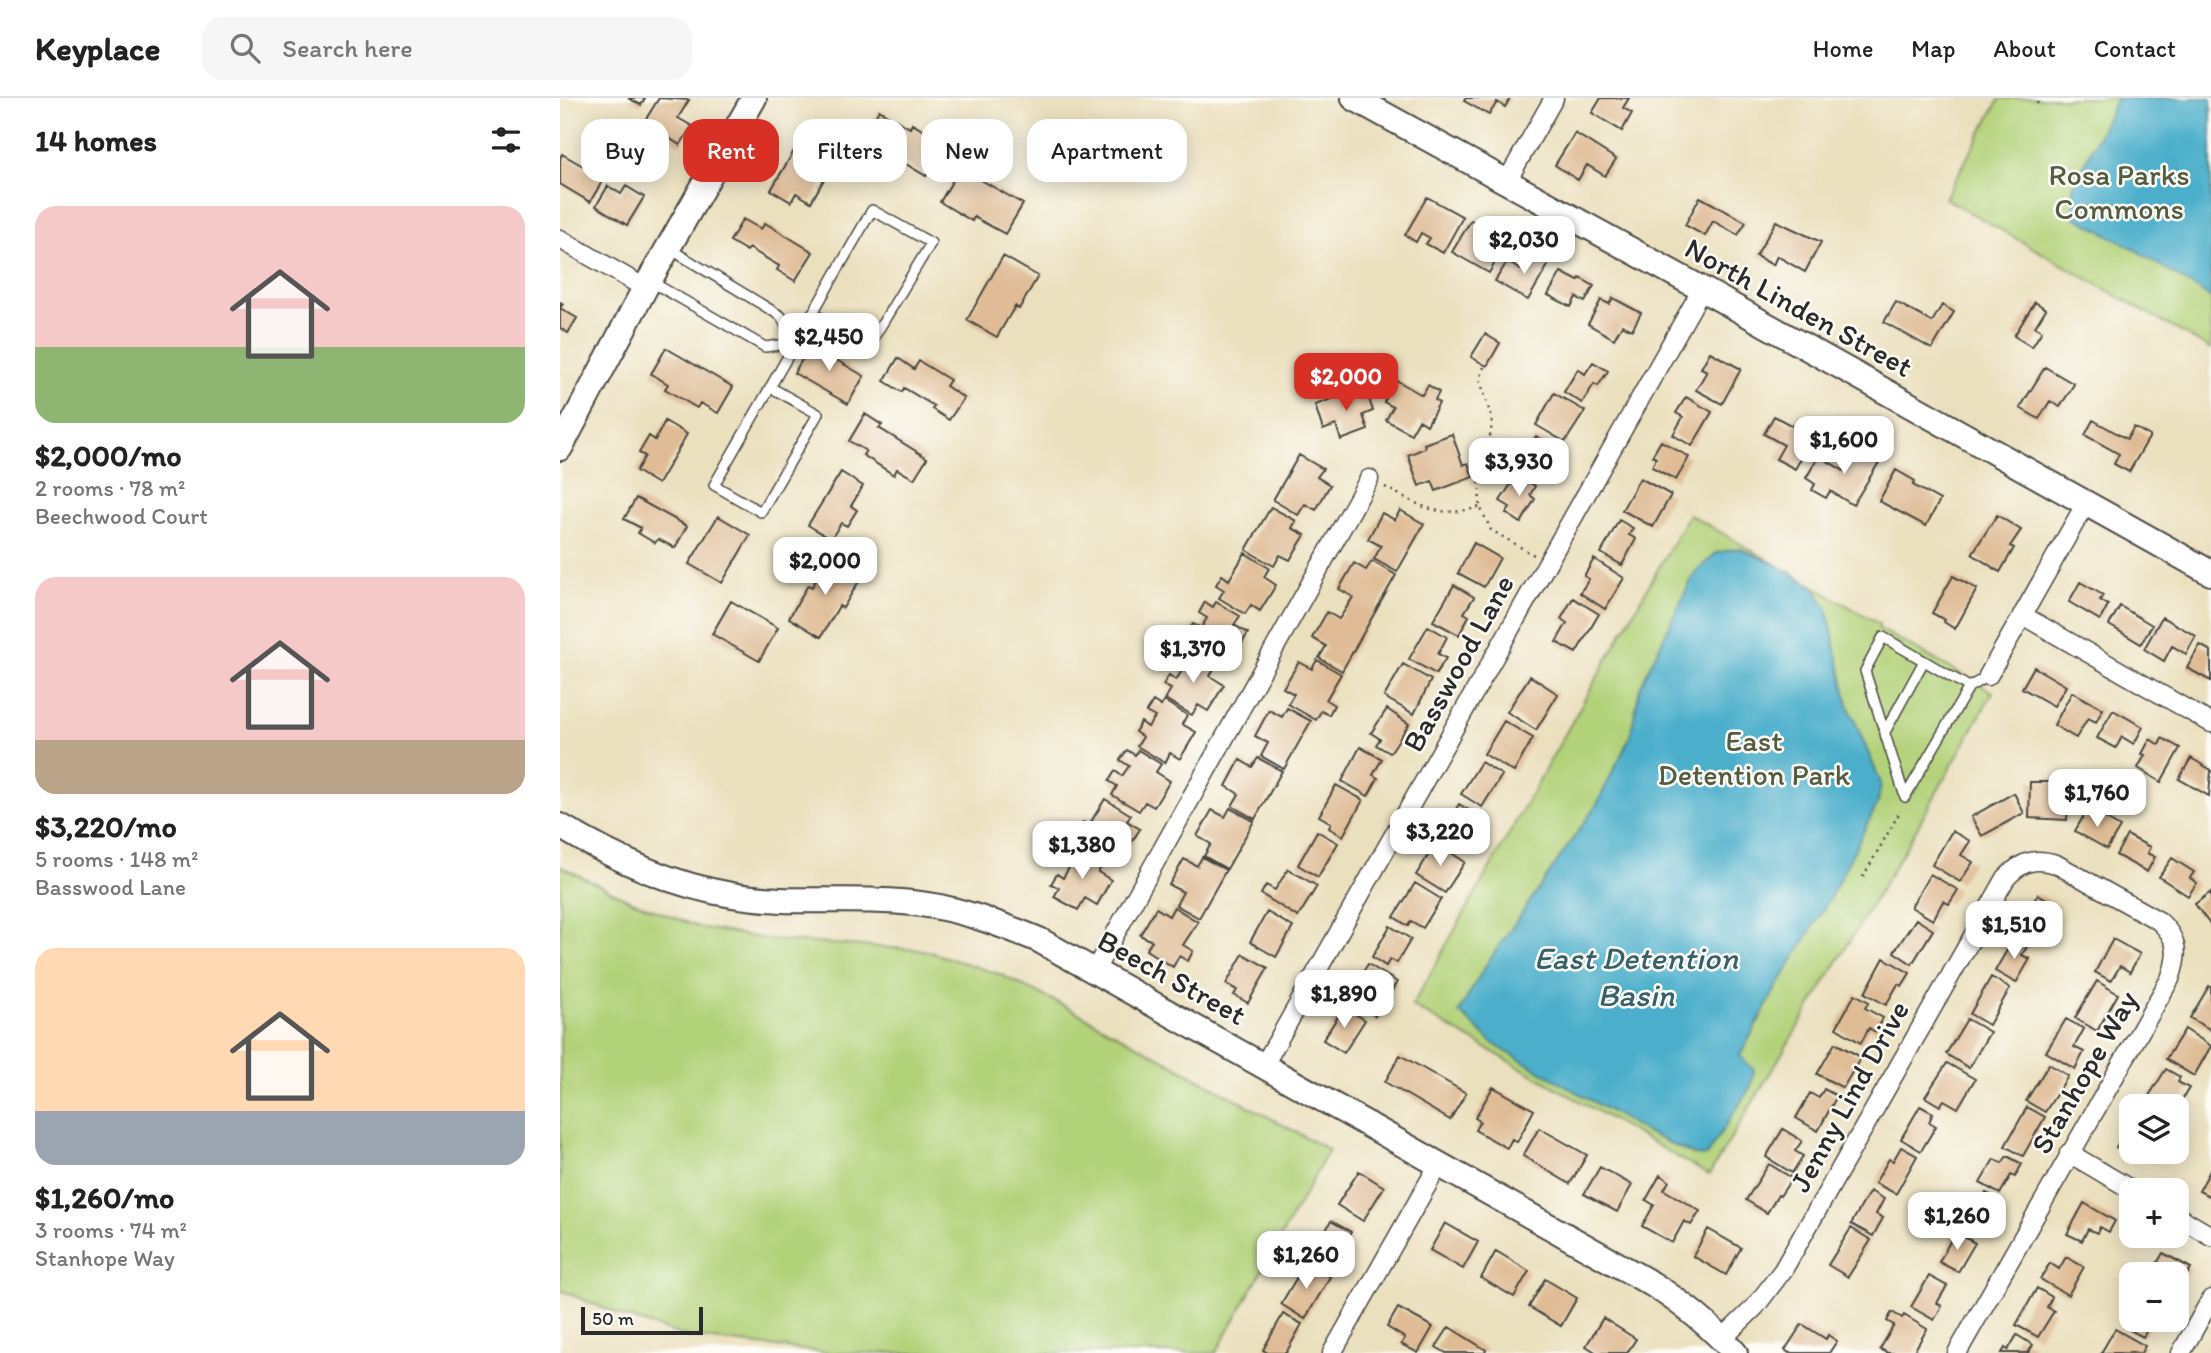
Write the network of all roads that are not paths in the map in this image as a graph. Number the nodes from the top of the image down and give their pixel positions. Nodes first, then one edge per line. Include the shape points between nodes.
1 (754, 98) edge
2 (1354, 98) edge
3 (1554, 98) edge
4 (1507, 181) junction
5 (560, 239) edge
6 (669, 248) junction
7 (647, 284) junction
8 (1702, 289) junction
9 (812, 313) junction
10 (794, 343) junction
11 (770, 387) junction
12 (560, 448) edge
13 (1369, 478) road end
14 (2086, 503) junction
15 (2211, 573) edge
16 (2022, 615) junction
17 (1924, 661) junction
18 (1987, 677) joint
19 (1969, 687) junction
20 (2211, 723) edge
21 (1885, 732) junction
22 (560, 826) edge
23 (2175, 964) joint
24 (1095, 970) junction
25 (1264, 1065) junction
26 (2069, 1153) junction
27 (1439, 1164) junction
28 (2119, 1182) edge
29 (2189, 1223) edge
30 (2211, 1236) edge
31 (2211, 1299) edge
32 (1729, 1346) edge
33 (1338, 1351) edge
34 (1956, 1353) edge
35 (2182, 1353) edge

1 - 6 street
2 - 4 street, North Linden Street
3 - 4 street
4 - 8 street, North Linden Street
5 - 7 street
6 - 7 street
6 - 10 lane via 781,316
7 - 10 lane via 765,347
7 - 12 street
8 - 14 street, North Linden Street
8 - 25 street, Basswood Lane
9 - 9 lane via 872,210 930,243 870,344
9 - 10 lane
10 - 11 lane
11 - 11 lane via 713,485 761,512 818,414
13 - 24 street
14 - 15 street, North Linden Street
14 - 16 street
16 - 18 street
16 - 20 street
17 - 19 lane
17 - 21 lane
17 - 21 lane via 1883,637 1865,671
18 - 19 lane
19 - 21 lane via 1905,797
22 - 24 street, Beech Street via 633,864 694,887 779,902 892,901 957,910 1040,940
23 - 26 street, Stanhope Way
23 - 32 street, Jenny Lind Drive via 2174,942 2159,921 2056,864 2035,860 2012,871 1783,1269
24 - 25 street, Beech Street
25 - 27 street, Beech Street
26 - 28 street
26 - 34 street, Stanhope Way
27 - 32 street, Beech Street via 1652,1284
27 - 33 street
29 - 30 street
31 - 35 street

